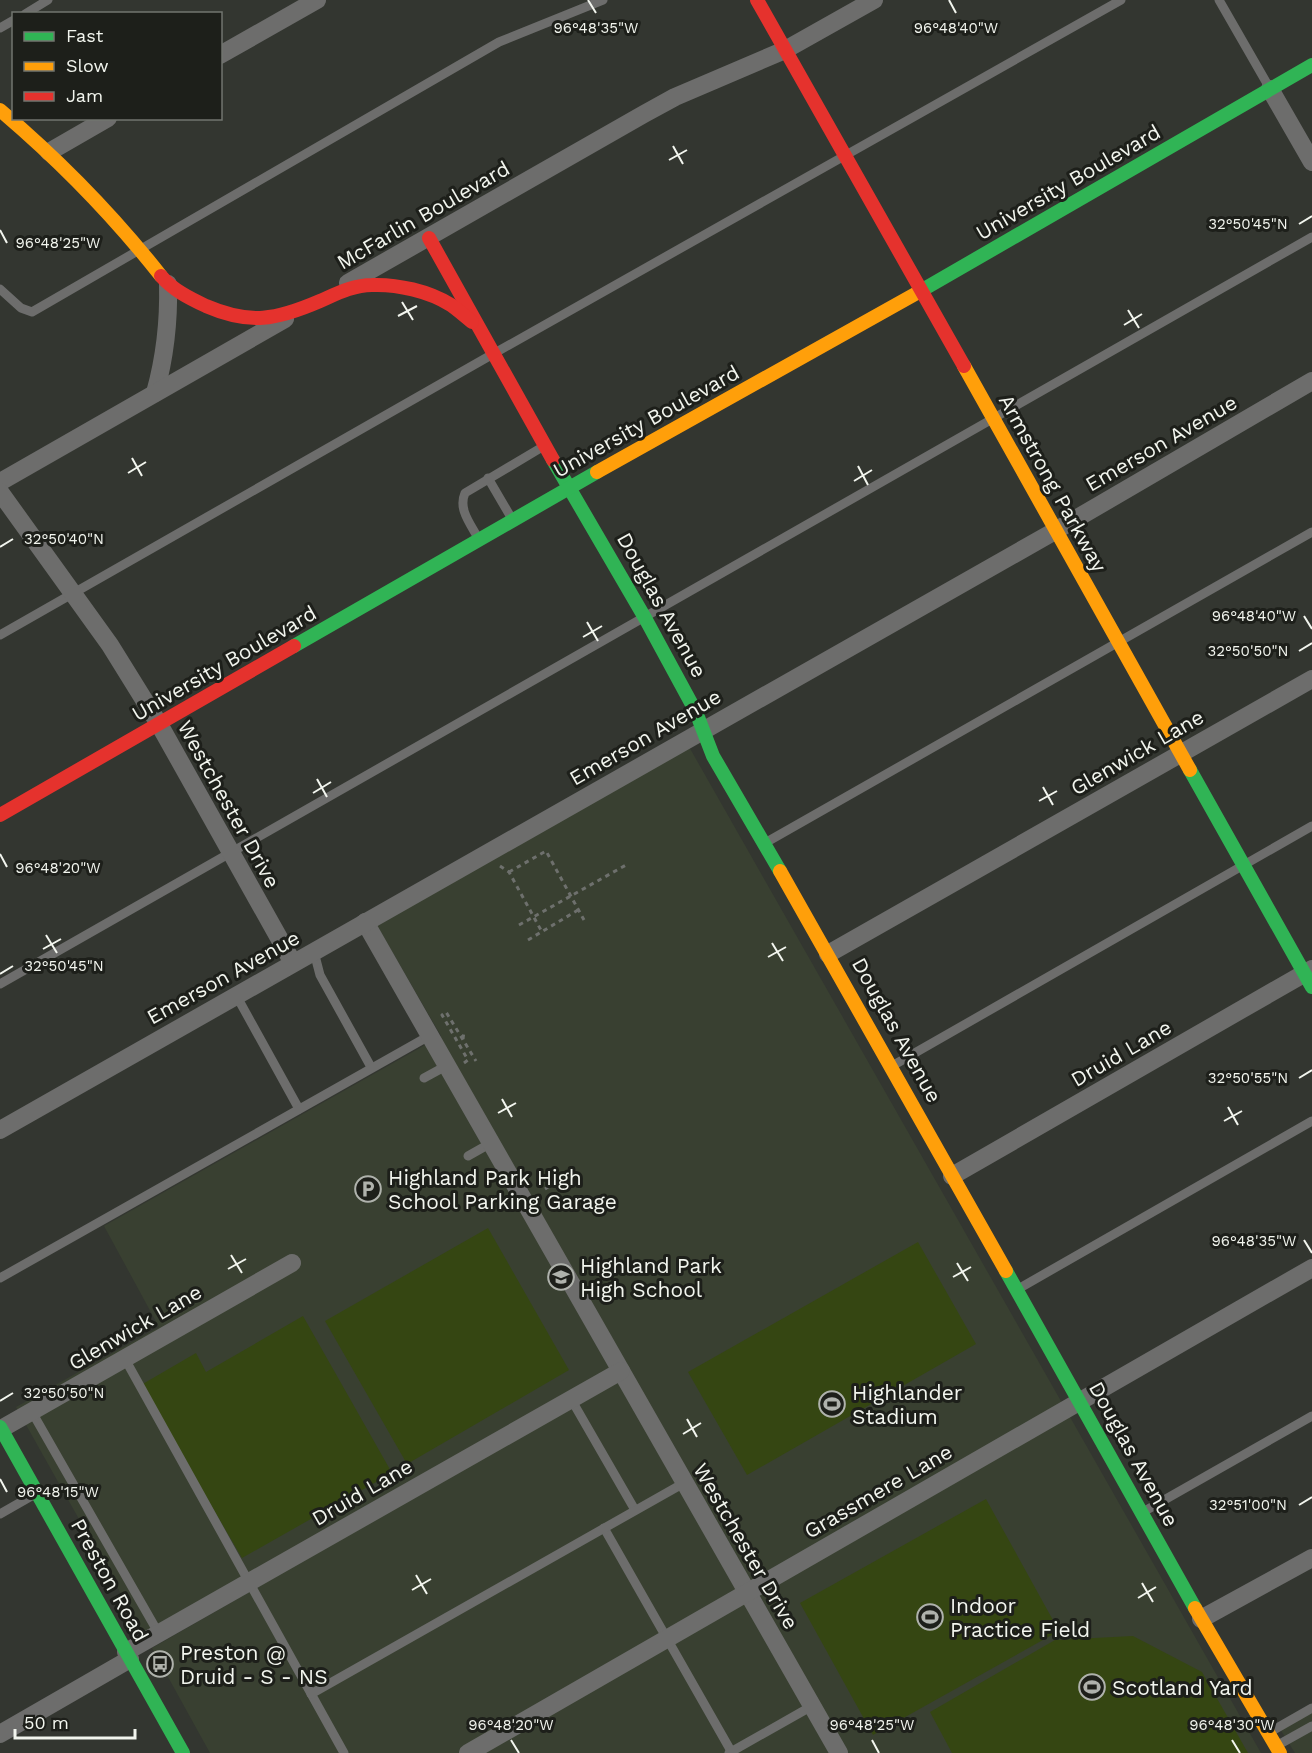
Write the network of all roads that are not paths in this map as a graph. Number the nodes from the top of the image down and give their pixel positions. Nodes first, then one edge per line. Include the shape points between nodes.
1 (48, 0) edge
2 (317, 0) edge
3 (603, 0) edge
4 (757, 0) edge
5 (874, 0) edge
6 (1121, 0) edge
7 (1219, 0) edge
8 (28, 12) edge
9 (785, 50) junction
10 (222, 54) edge
11 (1312, 65) edge
12 (1270, 89) junction
13 (0, 110) edge
14 (105, 120) edge
15 (49, 152) junction
16 (845, 155) junction
17 (1312, 162) edge
18 (1312, 237) edge
19 (429, 238) junction
20 (141, 250) junction
21 (168, 284) junction
22 (0, 289) edge
23 (922, 290) junction
24 (308, 306) junction
25 (479, 328) junction
26 (494, 354) junction
27 (1312, 381) edge
28 (155, 393) junction
29 (994, 419) junction
30 (545, 445) junction
31 (488, 478) junction
32 (0, 482) edge
33 (570, 488) junction
34 (0, 492) edge
35 (513, 521) junction
36 (1055, 531) junction
37 (1312, 532) edge
38 (479, 540) junction
39 (75, 593) junction
40 (645, 618) junction
41 (0, 635) edge
42 (1119, 643) junction
43 (1312, 679) edge
44 (159, 724) junction
45 (702, 730) junction
46 (1180, 754) junction
47 (0, 814) edge
48 (1312, 826) edge
49 (763, 844) junction
50 (232, 854) junction
51 (1243, 865) junction
52 (366, 922) junction
53 (314, 952) junction
54 (828, 954) junction
55 (293, 963) junction
56 (1309, 976) edge
57 (0, 984) edge
58 (236, 995) junction
59 (429, 1036) junction
60 (446, 1066) junction
61 (371, 1067) junction
62 (891, 1067) junction
63 (424, 1078) dead end
64 (298, 1109) junction
65 (1312, 1121) edge
66 (0, 1130) edge
67 (491, 1143) junction
68 (468, 1156) dead end
69 (952, 1176) junction
70 (292, 1263) dead end
71 (1312, 1268) edge
72 (0, 1278) edge
73 (1016, 1290) junction
74 (125, 1359) junction
75 (621, 1371) junction
76 (572, 1399) junction
77 (1078, 1401) junction
78 (32, 1412) junction
79 (1312, 1416) edge
80 (1, 1428) edge
81 (684, 1483) junction
82 (37, 1493) junction
83 (635, 1510) junction
84 (1141, 1513) junction
85 (0, 1514) edge
86 (604, 1528) junction
87 (1312, 1557) edge
88 (249, 1582) junction
89 (748, 1593) junction
90 (1201, 1619) junction
91 (159, 1634) junction
92 (668, 1639) junction
93 (128, 1656) junction
94 (311, 1694) junction
95 (812, 1706) junction
96 (1312, 1708) edge
97 (1312, 1726) edge
98 (1268, 1733) junction
99 (0, 1734) edge
100 (1278, 1750) edge
101 (730, 1752) edge
102 (183, 1753) edge
103 (344, 1753) edge
104 (468, 1753) edge
105 (839, 1753) edge

1 - 8 lane
2 - 10 street
3 - 20 lane via 499,42
4 - 9 street, Armstrong Parkway
5 - 9 street, McFarlin Boulevard
6 - 16 lane
7 - 12 lane
9 - 16 street, Armstrong Parkway
9 - 19 street, McFarlin Boulevard via 654,108
11 - 12 street, University Boulevard
12 - 17 street
12 - 23 street, University Boulevard
13 - 15 street, Douglas Avenue
14 - 15 street
15 - 20 street, Douglas Avenue
16 - 23 street, Armstrong Parkway
16 - 26 lane
18 - 29 lane
19 - 24 street, McFarlin Boulevard
19 - 25 street, Douglas Avenue
20 - 21 street, Douglas Avenue
20 - 22 lane via 32,312 21,308
21 - 24 street, Douglas Avenue via 221,312 248,319 272,317
21 - 28 street via 169,317
23 - 29 street, Armstrong Parkway
23 - 33 street, University Boulevard
24 - 25 street, Douglas Avenue via 345,290 371,285 403,288 451,304
24 - 28 street, McFarlin Boulevard
25 - 26 street, Douglas Avenue
26 - 30 street, Douglas Avenue
26 - 39 lane
27 - 36 street, Emerson Avenue
28 - 32 street, McFarlin Boulevard
29 - 36 street, Armstrong Parkway
29 - 40 lane
30 - 31 lane
30 - 33 street, Douglas Avenue
31 - 35 lane
31 - 38 lane via 465,492 461,501
33 - 35 street, University Boulevard
33 - 40 street, Douglas Avenue
34 - 39 street, Westchester Drive
35 - 38 street, University Boulevard
36 - 42 street, Armstrong Parkway
36 - 45 street, Emerson Avenue
37 - 42 lane
38 - 44 street, University Boulevard
39 - 41 lane
39 - 44 street, Westchester Drive
40 - 45 street, Douglas Avenue
40 - 50 lane
42 - 46 street, Armstrong Parkway
42 - 49 lane
43 - 46 street, Glenwick Lane
44 - 47 street, University Boulevard
44 - 50 street, Westchester Drive
45 - 49 street, Douglas Avenue
45 - 52 street, Emerson Avenue
46 - 51 street, Armstrong Parkway
46 - 54 street, Glenwick Lane
48 - 51 lane
49 - 54 street, Douglas Avenue
50 - 55 street, Westchester Drive
50 - 57 lane
51 - 56 street, Armstrong Parkway
51 - 62 lane
52 - 53 street, Emerson Avenue
52 - 59 street, Westchester Drive
53 - 55 street, Emerson Avenue
53 - 61 lane via 320,975
54 - 62 street, Douglas Avenue
55 - 58 street, Emerson Avenue
56 - 69 street, Druid Lane
58 - 64 lane
58 - 66 street, Emerson Avenue
59 - 60 street, Westchester Drive
59 - 61 lane
60 - 63 lane
60 - 67 street, Westchester Drive
61 - 64 lane
62 - 69 street, Douglas Avenue
64 - 72 lane
65 - 73 lane
67 - 68 lane
67 - 75 street, Westchester Drive
69 - 73 street, Douglas Avenue
70 - 74 street, Glenwick Lane
71 - 77 street, Grassmere Lane
73 - 77 street, Douglas Avenue
74 - 78 street, Glenwick Lane
74 - 88 lane
75 - 76 street, Druid Lane
75 - 81 street, Westchester Drive
76 - 83 lane
76 - 88 street, Druid Lane
77 - 84 street, Douglas Avenue
77 - 89 street, Grassmere Lane
78 - 80 street, Glenwick Lane
78 - 91 lane
79 - 84 lane
80 - 82 street, Preston Road
81 - 83 lane
81 - 89 street, Westchester Drive
82 - 85 lane
82 - 93 street, Preston Road
83 - 86 lane
84 - 90 street, Douglas Avenue
86 - 92 lane
86 - 94 lane
87 - 90 street
88 - 91 street, Druid Lane
88 - 94 lane
89 - 92 street, Grassmere Lane
89 - 95 street, Westchester Drive
90 - 98 street, Douglas Avenue
91 - 93 street, Druid Lane
92 - 101 lane
92 - 104 street, Grassmere Lane
93 - 99 street, Druid Lane
93 - 102 street, Preston Road
94 - 103 lane
95 - 101 lane
95 - 105 street, Westchester Drive
96 - 98 lane
97 - 100 lane
98 - 100 street, Douglas Avenue

